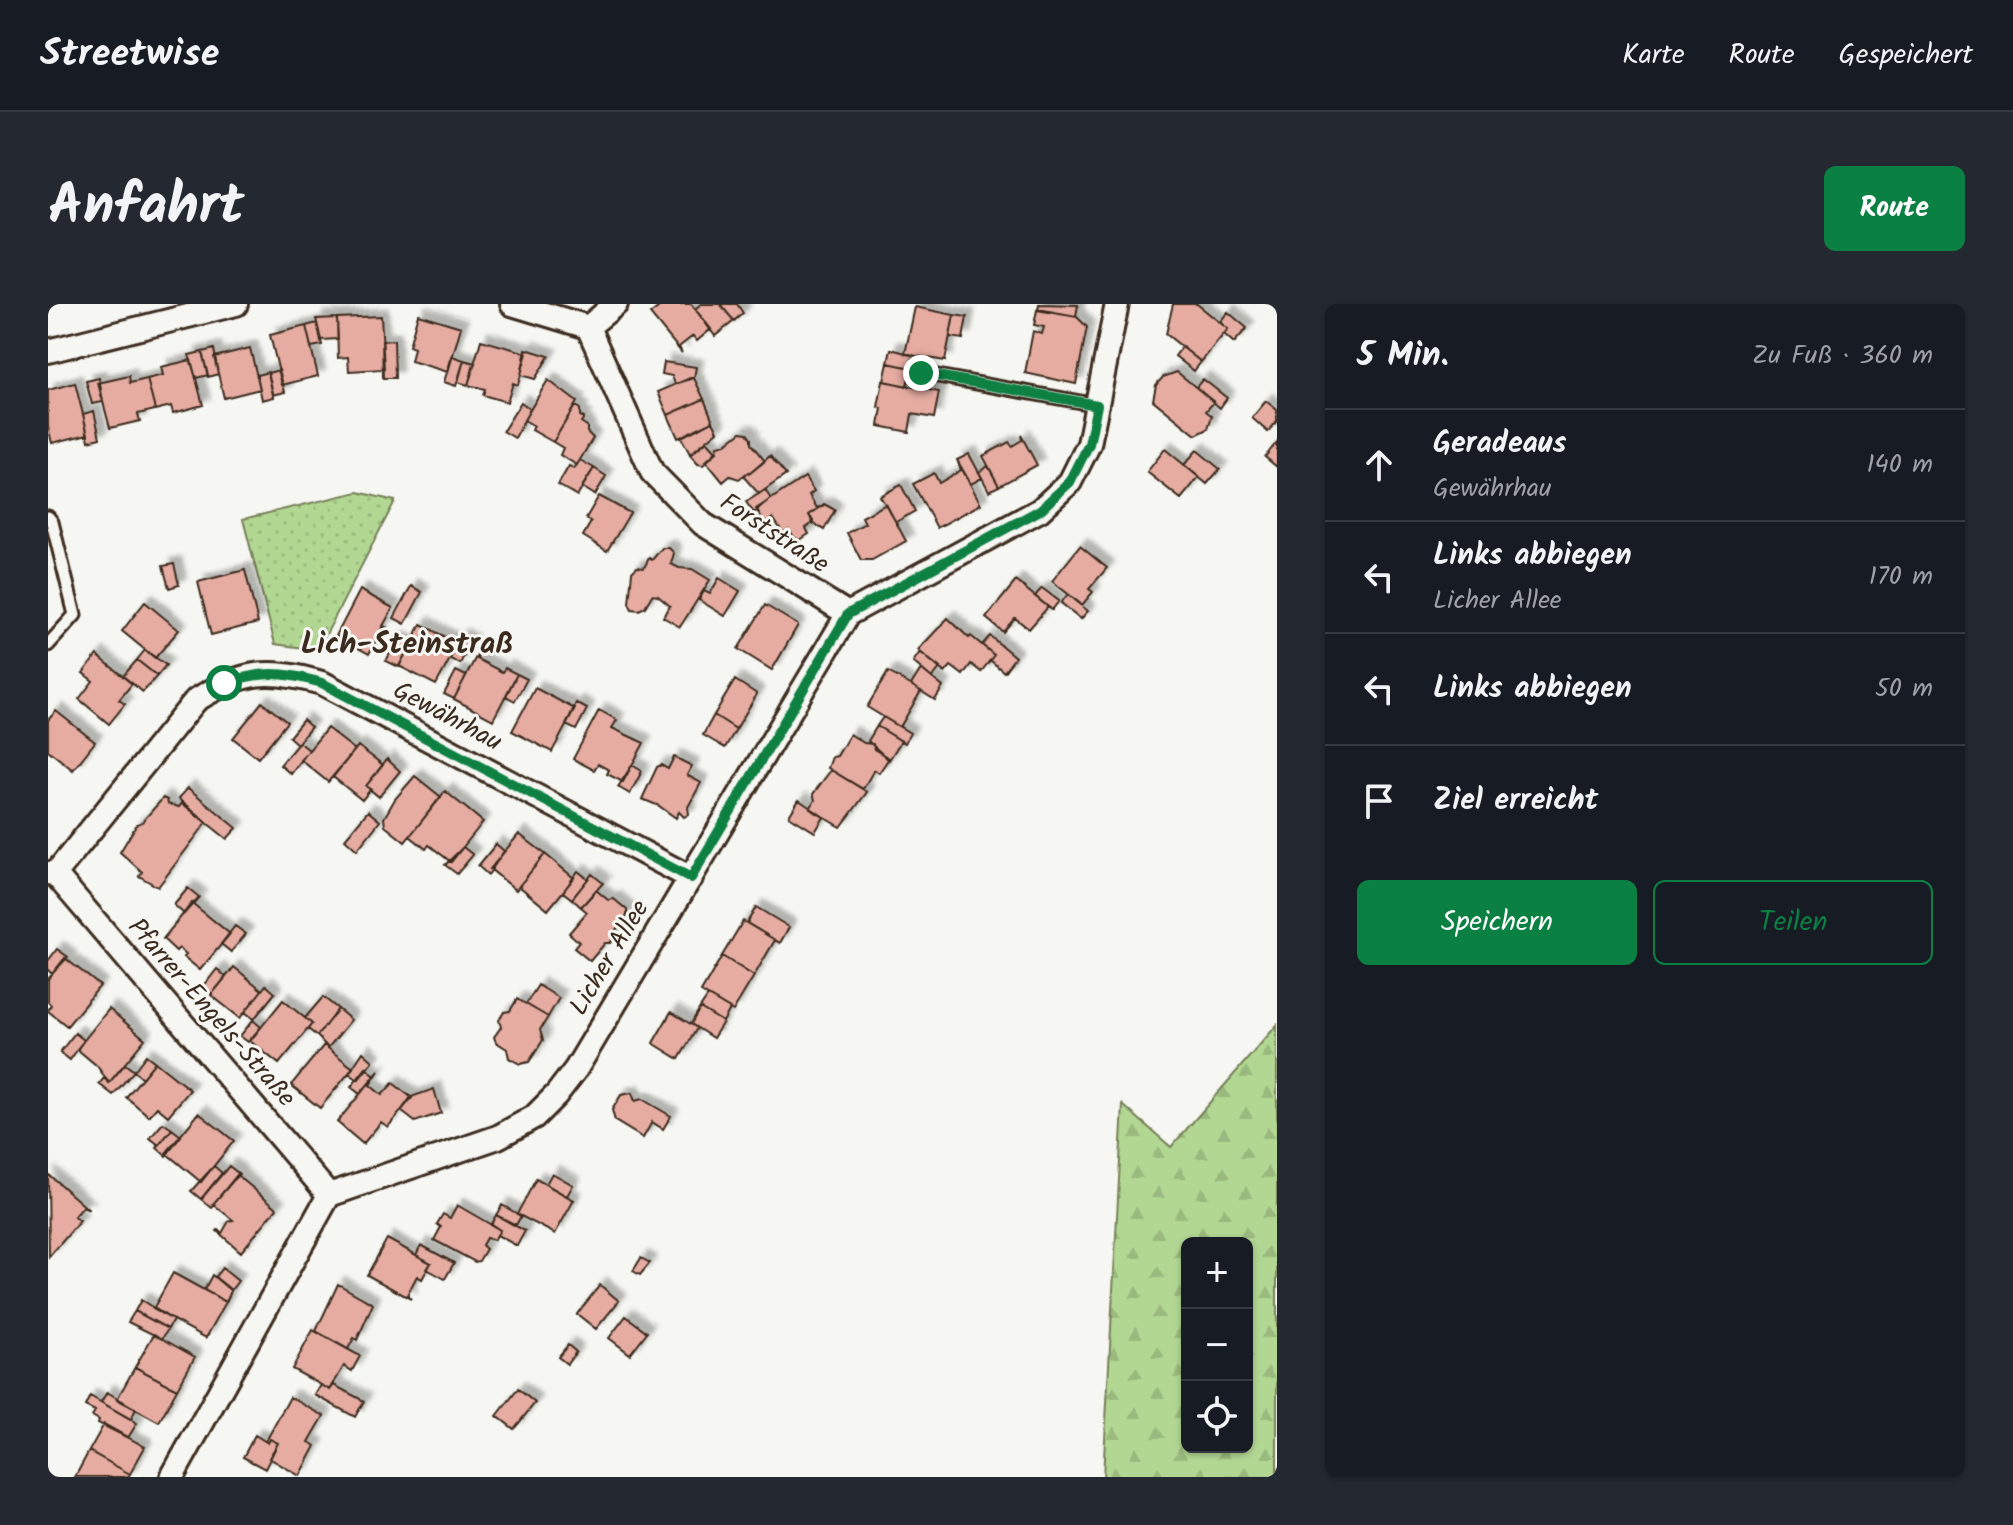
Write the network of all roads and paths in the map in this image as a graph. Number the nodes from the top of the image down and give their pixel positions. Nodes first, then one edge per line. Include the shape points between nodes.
1 (236, 304) edge
2 (512, 304) edge
3 (616, 304) edge
4 (1117, 304) edge
5 (588, 327) junction
6 (48, 351) edge
7 (921, 373) dead end
8 (1097, 405) junction
9 (48, 517) edge
10 (848, 614) junction
11 (48, 645) edge
12 (52, 874) edge
13 (691, 878) junction
14 (329, 1195) junction
15 (172, 1477) edge

1 - 6 street
2 - 5 street
3 - 5 street
4 - 8 street
5 - 10 street, Forststraße via 652,472 703,524
7 - 8 lane
8 - 10 street via 1089,444 1070,482 1040,510
9 - 11 lane via 75,615
10 - 13 street, Licher Allee
12 - 13 street, Gewährhau via 196,700 224,683 258,673 287,673 322,683
12 - 14 street, Pfarrer-Engels-Straße
13 - 14 street, Licher Allee via 576,1069 534,1117 498,1137
14 - 15 street

